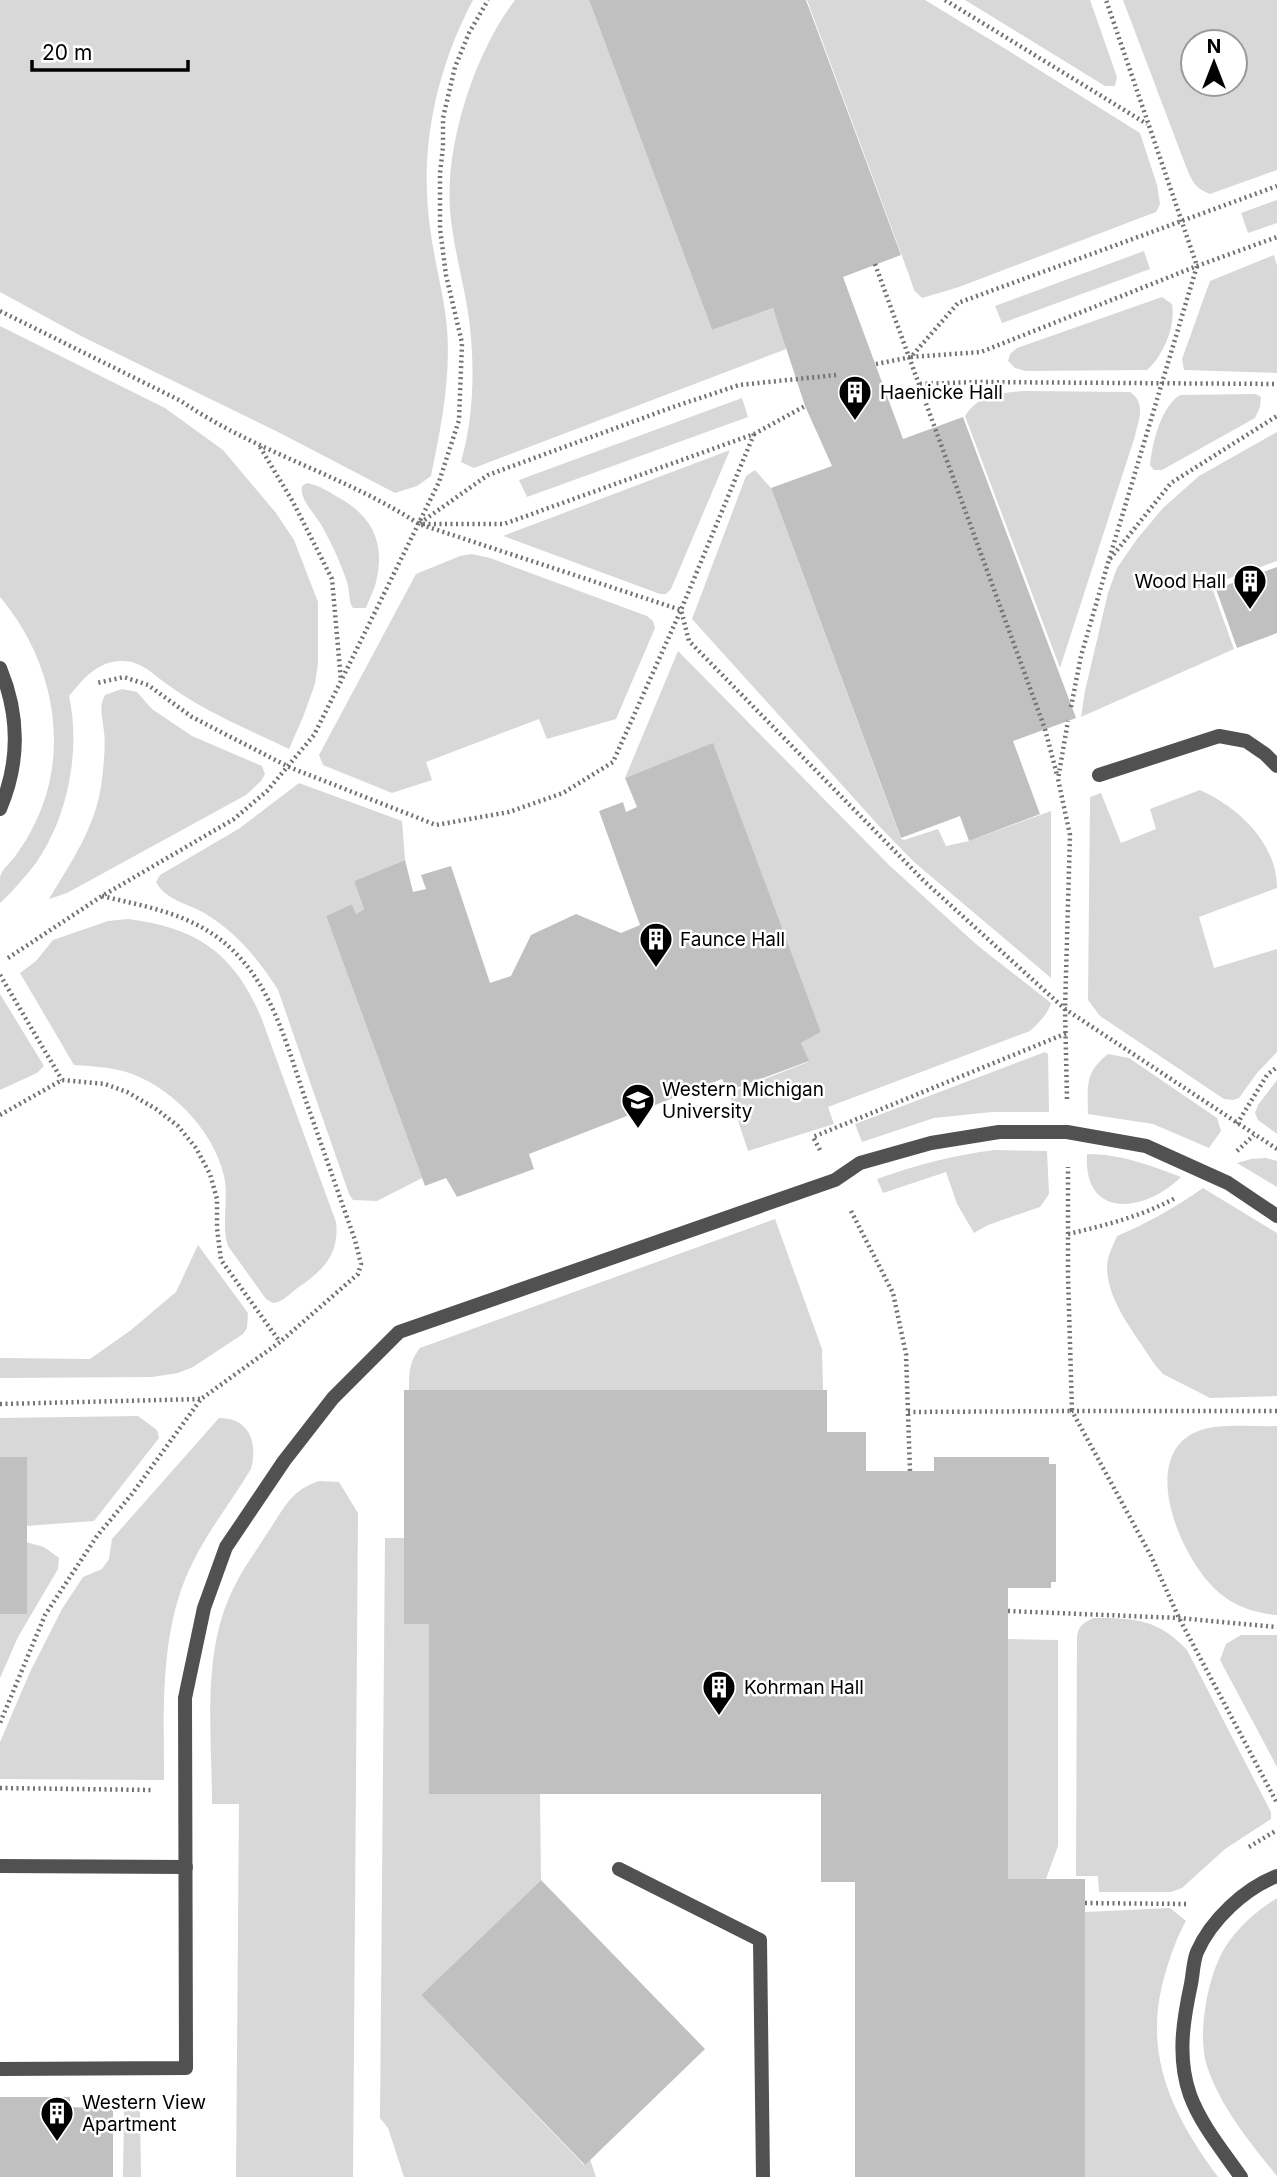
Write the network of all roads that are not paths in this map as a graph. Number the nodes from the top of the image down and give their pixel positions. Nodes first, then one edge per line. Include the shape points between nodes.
1 (0, 668) edge
2 (1277, 766) edge
3 (1099, 775) dead end
4 (0, 809) edge
5 (1277, 1216) edge
6 (0, 1866) edge
7 (186, 1867) junction
8 (619, 1869) dead end
9 (1277, 1876) edge
10 (0, 2069) edge
11 (763, 2177) edge
12 (1241, 2177) edge

1 - 4 street via 16,723 16,749
2 - 3 street via 1246,741 1219,736
5 - 7 street via 1228,1183 1146,1146 1067,1132 999,1132 931,1143 860,1163 835,1180 399,1332 333,1398 226,1547 204,1608 185,1698
6 - 7 street
7 - 10 street via 186,2068
8 - 11 street via 760,1940
9 - 12 street via 1239,1899 1213,1926 1197,1953 1185,2010 1183,2072 1191,2096 1201,2119

